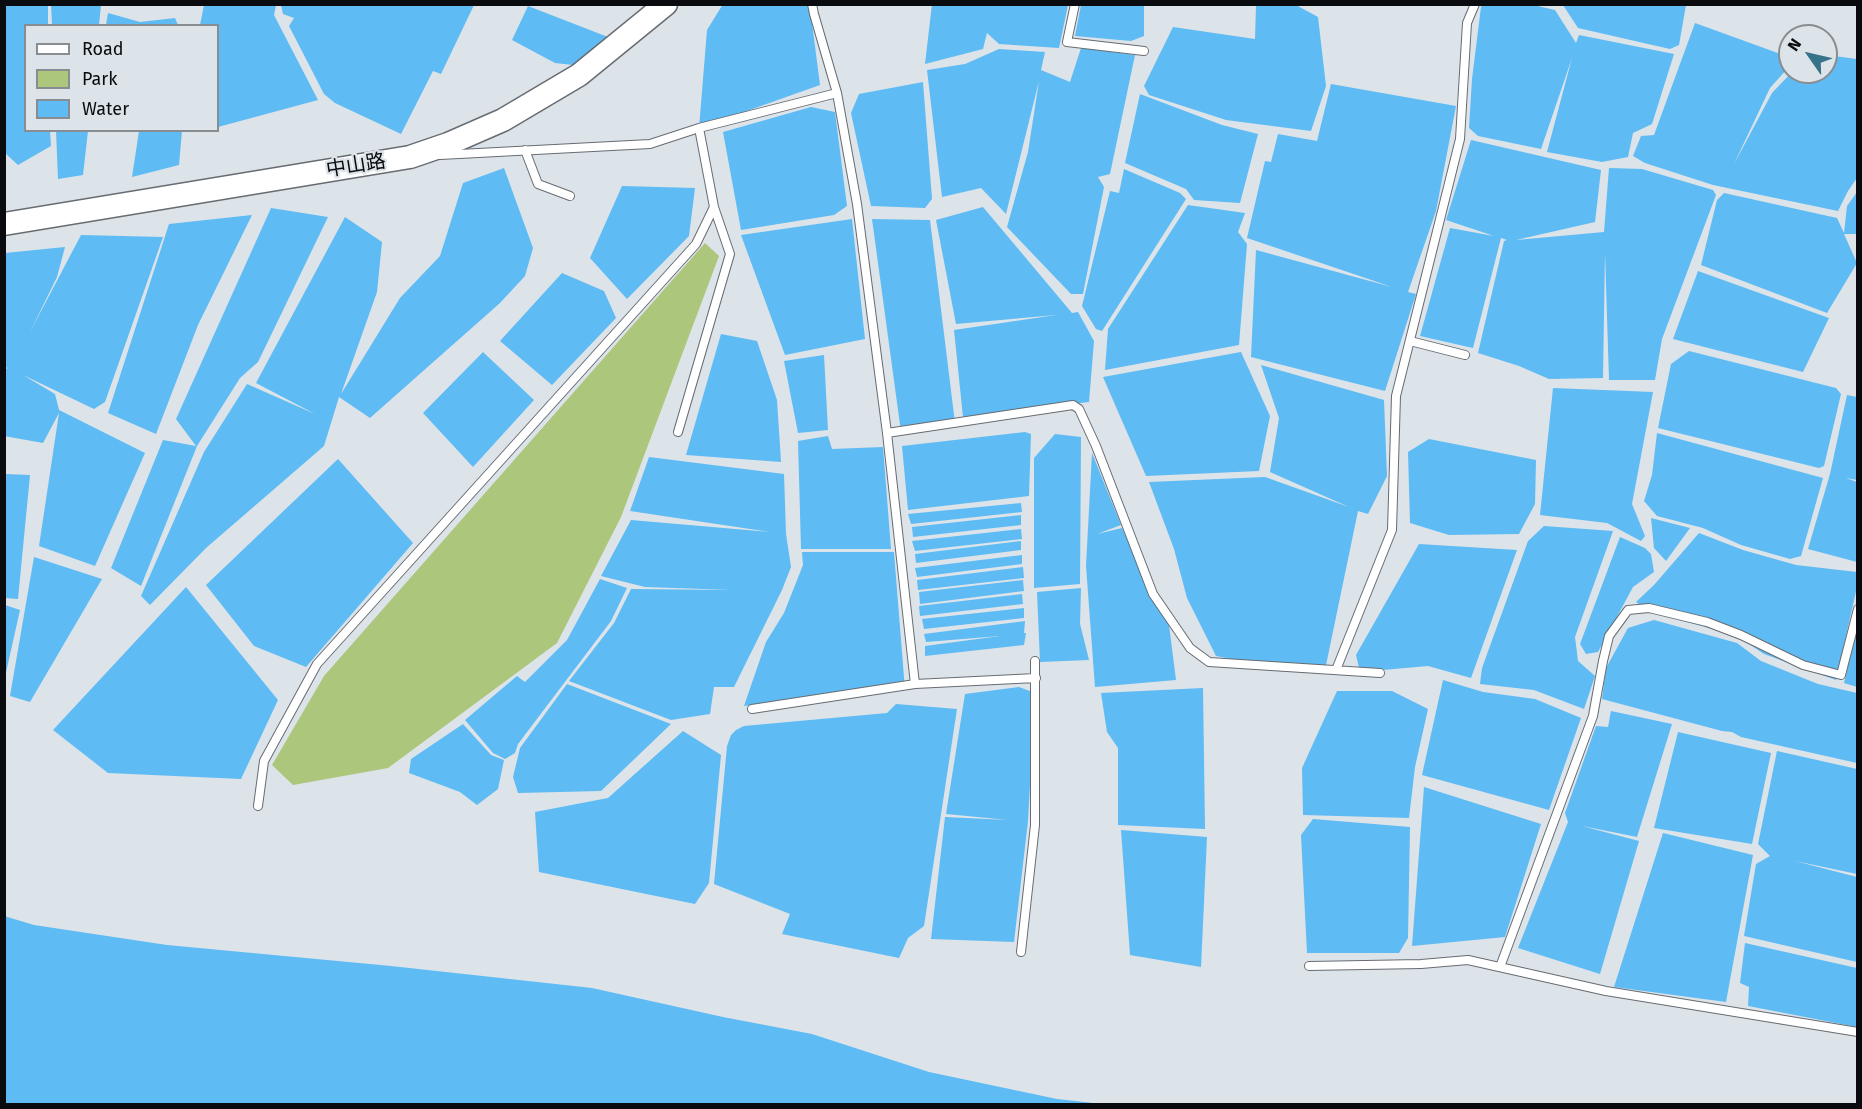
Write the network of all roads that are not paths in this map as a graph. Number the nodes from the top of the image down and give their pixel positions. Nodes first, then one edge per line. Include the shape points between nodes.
1 (666, 4) edge
2 (812, 4) edge
3 (1075, 4) edge
4 (1474, 4) edge
5 (648, 12) edge
6 (1144, 51) dead end
7 (837, 93) junction
8 (699, 128) junction
9 (525, 150) junction
10 (410, 157) junction
11 (570, 196) dead end
12 (714, 207) junction
13 (4, 224) edge
14 (1410, 341) junction
15 (1465, 355) dead end
16 (678, 432) dead end
17 (887, 433) junction
18 (1857, 609) edge
19 (1035, 661) dead end
20 (1336, 670) junction
21 (1380, 673) dead end
22 (1036, 678) junction
23 (915, 684) junction
24 (752, 709) dead end
25 (258, 806) dead end
26 (1021, 951) dead end
27 (1309, 966) dead end
28 (1500, 967) junction
29 (1857, 1032) edge

1 - 5 street, 中山路
2 - 7 lane
3 - 6 lane via 1067,42
4 - 14 lane via 1467,23 1461,139
5 - 10 street, 中山路 via 579,75 503,120
7 - 8 lane
7 - 17 lane via 857,204
8 - 9 lane via 650,144
8 - 12 lane
9 - 10 lane
9 - 11 lane via 538,184
10 - 13 street, 中山路
12 - 16 lane via 730,254
12 - 25 lane via 696,244 317,664 264,761
14 - 15 lane
14 - 20 lane via 1396,396 1392,530
17 - 20 lane via 1072,405 1079,409 1096,446 1153,594 1190,648 1209,662
17 - 23 lane
18 - 28 lane via 1841,675 1803,665 1707,622 1649,608 1628,610 1609,636 1593,717
19 - 22 lane
20 - 21 lane
22 - 23 lane
22 - 26 lane via 1035,825
23 - 24 lane
27 - 28 lane via 1467,960
28 - 29 lane via 1606,991

